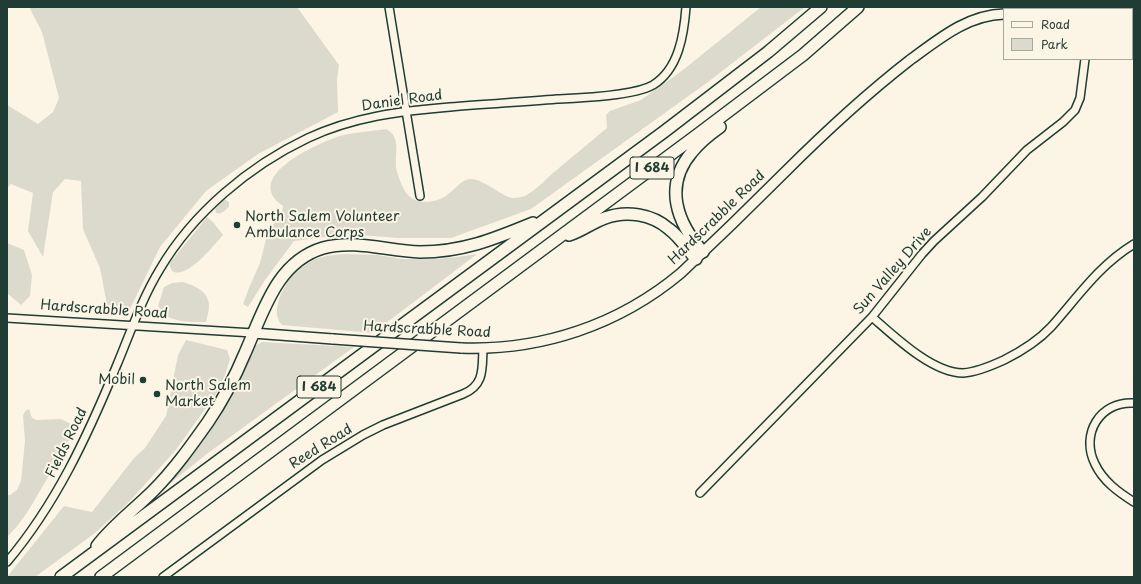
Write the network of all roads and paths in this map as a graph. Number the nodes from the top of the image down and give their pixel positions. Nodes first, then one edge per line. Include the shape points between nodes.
1 (389, 7) edge
2 (686, 7) edge
3 (822, 7) edge
4 (858, 7) edge
5 (987, 11) edge
6 (1003, 14) edge
7 (1085, 60) edge
8 (746, 98) junction
9 (406, 110) junction
10 (420, 196) dead end
11 (547, 218) junction
12 (557, 238) junction
13 (1134, 244) edge
14 (699, 256) junction
15 (872, 317) junction
16 (7, 318) edge
17 (133, 326) junction
18 (253, 333) junction
19 (482, 348) junction
20 (1134, 403) edge
21 (700, 493) dead end
22 (1134, 502) edge
23 (90, 556) junction
24 (7, 562) edge
25 (61, 577) edge
26 (101, 577) edge
27 (163, 577) edge

1 - 9 street
2 - 9 street, Daniel Road via 682,36 675,58 662,78 643,89 571,98
3 - 11 highway, I 684 via 733,80
4 - 8 highway, I 684 via 803,55
5 - 6 main road, Hardscrabble Road
5 - 14 main road, Hardscrabble Road via 951,30 867,94
7 - 15 street, Sun Valley Drive via 1080,98 1075,110 1027,150 977,202 934,241
8 - 12 highway, I 684
8 - 14 highway via 734,115 692,152 680,172 676,191 678,210 684,228
9 - 10 street
9 - 17 street, Daniel Road via 356,120 309,138 267,160 247,175 189,228 160,269
11 - 18 highway via 478,245 447,251 418,252 347,245 311,252 292,265 277,283
11 - 23 highway, I 684
12 - 14 highway via 577,233 606,217 619,214 640,215 669,228
12 - 26 highway, I 684
13 - 15 street via 1096,274 1038,339 1010,357 972,372 953,371 929,361 907,347
14 - 19 main road, Hardscrabble Road via 656,292 598,324 549,340
15 - 21 street, Sun Valley Drive
16 - 17 street, Hardscrabble Road
17 - 18 street, Hardscrabble Road
17 - 24 street, Fields Road via 75,459 51,502
18 - 19 main road, Hardscrabble Road, bridge
18 - 23 highway via 231,384 196,439 170,473 106,534
19 - 27 street, Reed Road via 481,376 473,388 464,394 384,425 322,460
20 - 22 street via 1123,402 1101,415 1092,429 1090,446 1094,463 1106,480
23 - 25 highway, I 684

